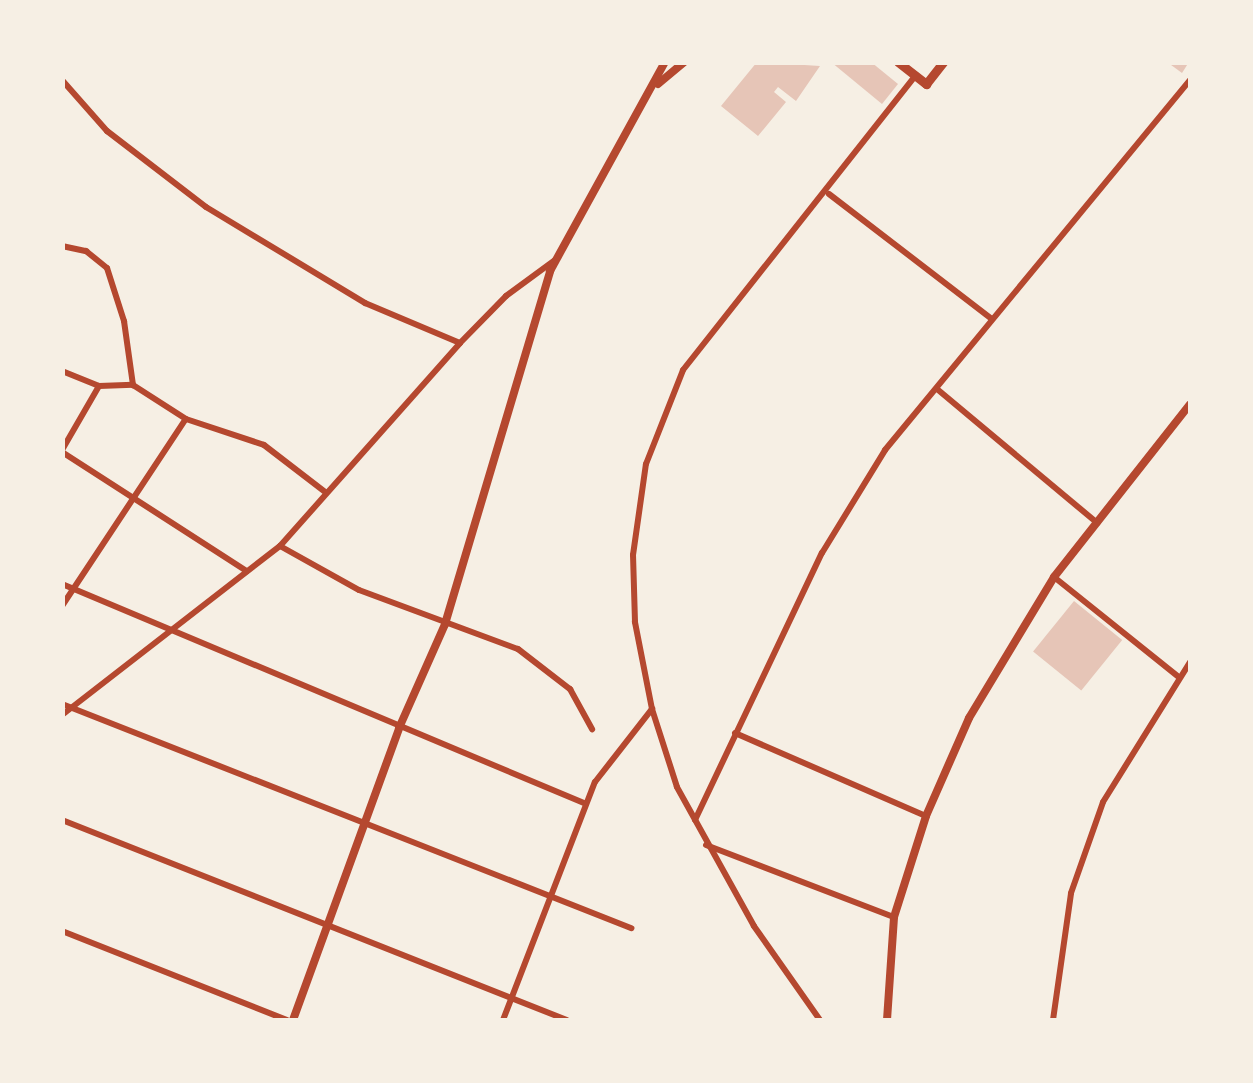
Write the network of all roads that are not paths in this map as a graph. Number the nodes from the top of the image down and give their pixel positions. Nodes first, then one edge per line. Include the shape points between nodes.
1 (664, 62) edge
2 (684, 62) edge
3 (898, 62) edge
4 (926, 62) edge
5 (942, 63) edge
6 (916, 75) junction
7 (62, 80) edge
8 (1190, 80) edge
9 (658, 84) junction
10 (926, 84) junction
11 (910, 90) junction
12 (829, 194) junction
13 (62, 246) edge
14 (556, 260) junction
15 (992, 319) junction
16 (460, 343) junction
17 (62, 372) edge
18 (133, 385) junction
19 (99, 386) junction
20 (937, 390) junction
21 (1190, 404) edge
22 (186, 419) junction
23 (62, 451) edge
24 (325, 492) junction
25 (135, 499) junction
26 (1097, 523) junction
27 (280, 546) junction
28 (247, 572) junction
29 (1054, 577) junction
30 (66, 585) edge
31 (62, 606) edge
32 (445, 624) junction
33 (170, 626) junction
34 (1190, 662) edge
35 (1179, 677) junction
36 (66, 706) edge
37 (652, 709) junction
38 (62, 715) edge
39 (399, 728) junction
40 (592, 729) dead end
41 (735, 733) junction
42 (586, 804) junction
43 (926, 816) junction
44 (62, 820) edge
45 (694, 822) junction
46 (363, 826) junction
47 (705, 844) junction
48 (551, 896) junction
49 (894, 918) junction
50 (328, 924) junction
51 (631, 928) dead end
52 (62, 931) edge
53 (512, 998) junction
54 (290, 1020) edge
55 (503, 1020) edge
56 (567, 1020) edge
57 (820, 1020) edge
58 (887, 1020) edge
59 (1053, 1020) edge

1 - 9 street
2 - 9 street
3 - 6 main road
4 - 6 main road
5 - 10 main road
6 - 10 main road
6 - 11 street
7 - 16 street via 107,131 206,207 365,303
8 - 15 street
9 - 14 street
10 - 11 street
11 - 12 street
12 - 15 street
12 - 37 street via 684,370 646,464 633,556 636,622
13 - 18 street via 86,251 106,268 124,321
14 - 16 street via 506,296
14 - 32 street
15 - 20 street
16 - 24 street
17 - 19 street
18 - 19 street
18 - 22 street
19 - 23 street
20 - 26 street
20 - 41 street via 885,450 822,552
21 - 26 street
22 - 24 street via 264,445
22 - 25 street
23 - 25 street
24 - 27 street
25 - 28 street
25 - 30 street
26 - 29 street
27 - 28 street
27 - 32 street via 359,590
28 - 33 street
29 - 35 street
29 - 43 street via 969,718
30 - 31 street
30 - 33 street
32 - 39 street
32 - 40 street via 518,649 553,671
33 - 36 street
33 - 39 street
34 - 35 street
35 - 59 street via 1103,802 1071,893
36 - 38 street
36 - 46 street
37 - 42 street
37 - 45 street
39 - 42 street
39 - 46 street
41 - 43 street
41 - 45 street
42 - 48 street
43 - 49 street
44 - 50 street
45 - 47 street
46 - 48 street
46 - 50 street
47 - 49 street
47 - 57 street
48 - 51 street
48 - 53 street
49 - 58 street
50 - 53 street
50 - 54 street
52 - 54 street
53 - 55 street
53 - 56 street

